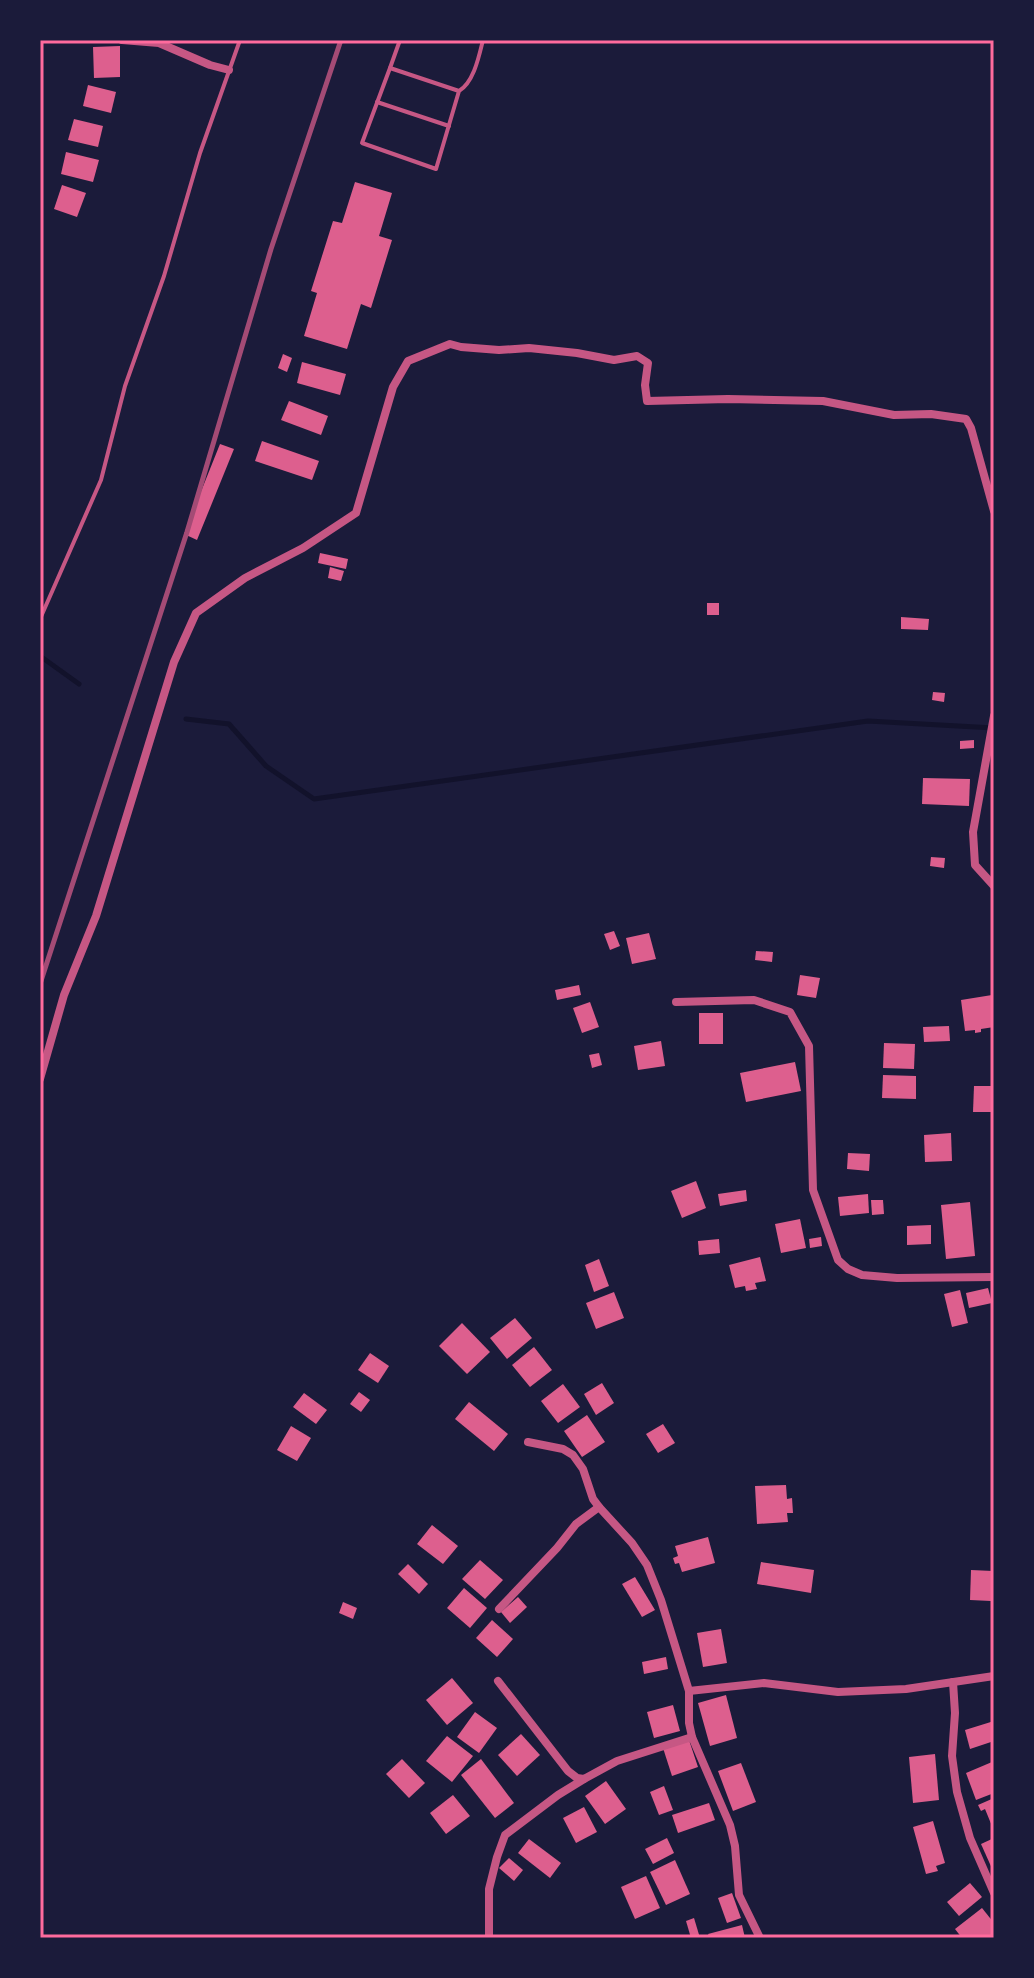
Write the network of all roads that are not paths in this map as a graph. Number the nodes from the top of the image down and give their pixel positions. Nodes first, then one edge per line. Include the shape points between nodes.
1 (122, 40) edge
2 (240, 40) edge
3 (400, 40) edge
4 (483, 40) edge
5 (390, 68) junction
6 (229, 70) junction
7 (459, 91) junction
8 (377, 102) junction
9 (449, 126) junction
10 (994, 511) edge
11 (40, 619) edge
12 (994, 716) edge
13 (994, 886) edge
14 (676, 1002) dead end
15 (40, 1079) edge
16 (994, 1277) edge
17 (528, 1442) dead end
18 (599, 1507) junction
19 (499, 1609) dead end
20 (994, 1676) edge
21 (498, 1681) dead end
22 (953, 1682) junction
23 (689, 1691) junction
24 (692, 1737) junction
25 (584, 1779) junction
26 (994, 1893) edge
27 (489, 1938) edge
28 (760, 1938) edge

1 - 6 street via 159,43
2 - 6 lane
3 - 5 lane
4 - 7 lane via 465,88
5 - 7 lane
5 - 8 lane
6 - 11 lane via 125,386 101,480
7 - 9 lane
8 - 9 lane
8 - 9 lane via 362,143 436,169
10 - 15 street via 966,419 894,415 823,401 647,401 648,363 637,356 614,360 553,350 450,344 408,361 393,387 356,513 196,613 174,662
12 - 13 street via 973,832 975,865
14 - 16 street via 754,1000 790,1012 809,1046 813,1190 838,1260 848,1269 897,1278
17 - 18 street via 573,1455
18 - 19 street via 576,1524
18 - 23 street via 647,1565
20 - 22 street
21 - 25 street via 568,1771
22 - 23 street via 838,1692 764,1683
22 - 26 street via 957,1792
23 - 24 street
24 - 25 street via 617,1761
24 - 28 street via 730,1825 739,1895
25 - 27 street via 505,1835 489,1889

